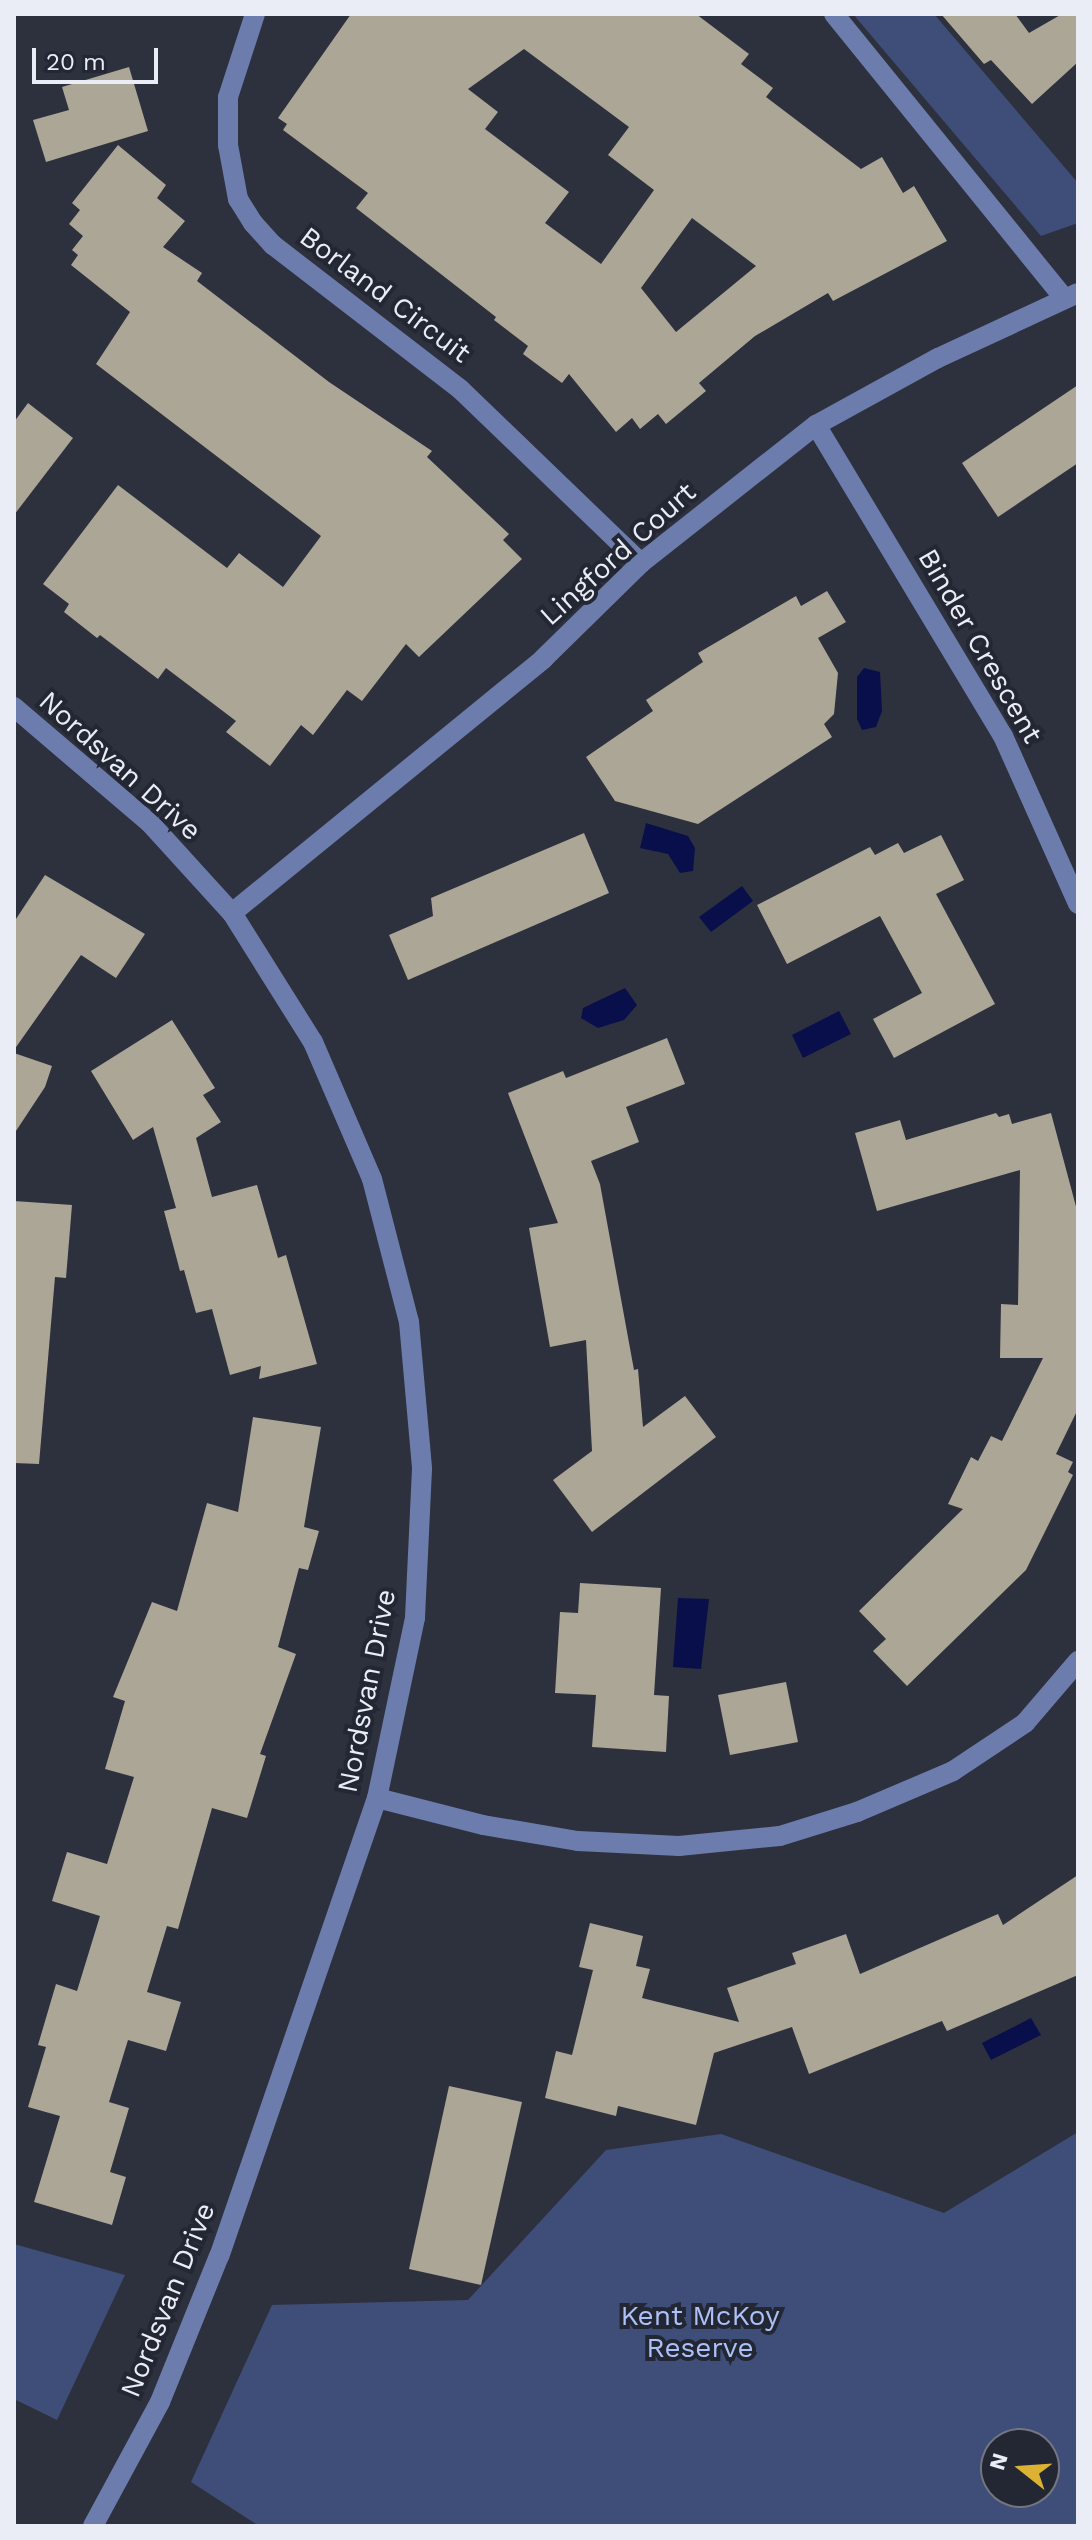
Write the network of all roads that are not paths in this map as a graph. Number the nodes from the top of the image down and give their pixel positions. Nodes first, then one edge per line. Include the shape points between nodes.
1 (255, 14) edge
2 (834, 14) edge
3 (1071, 295) edge
4 (816, 425) junction
5 (641, 563) junction
6 (14, 707) edge
7 (1078, 904) edge
8 (232, 913) junction
9 (1078, 1661) edge
10 (377, 1798) junction
11 (93, 2526) edge

1 - 5 street, Borland Circuit via 233,69 228,145 238,199 253,223 273,245 460,389
2 - 3 street
3 - 4 street, Lingford Court
4 - 5 street, Lingford Court
4 - 7 street, Binder Crescent via 1003,736
5 - 8 street, Lingford Court via 543,659
6 - 8 street, Nordsvan Drive via 150,823
8 - 10 street, Nordsvan Drive via 319,1056 372,1179 409,1322 422,1469 415,1618
9 - 10 street via 1025,1723 953,1771 857,1812 780,1836 679,1846 578,1841 483,1825
10 - 11 street, Nordsvan Drive via 219,2256 160,2402

